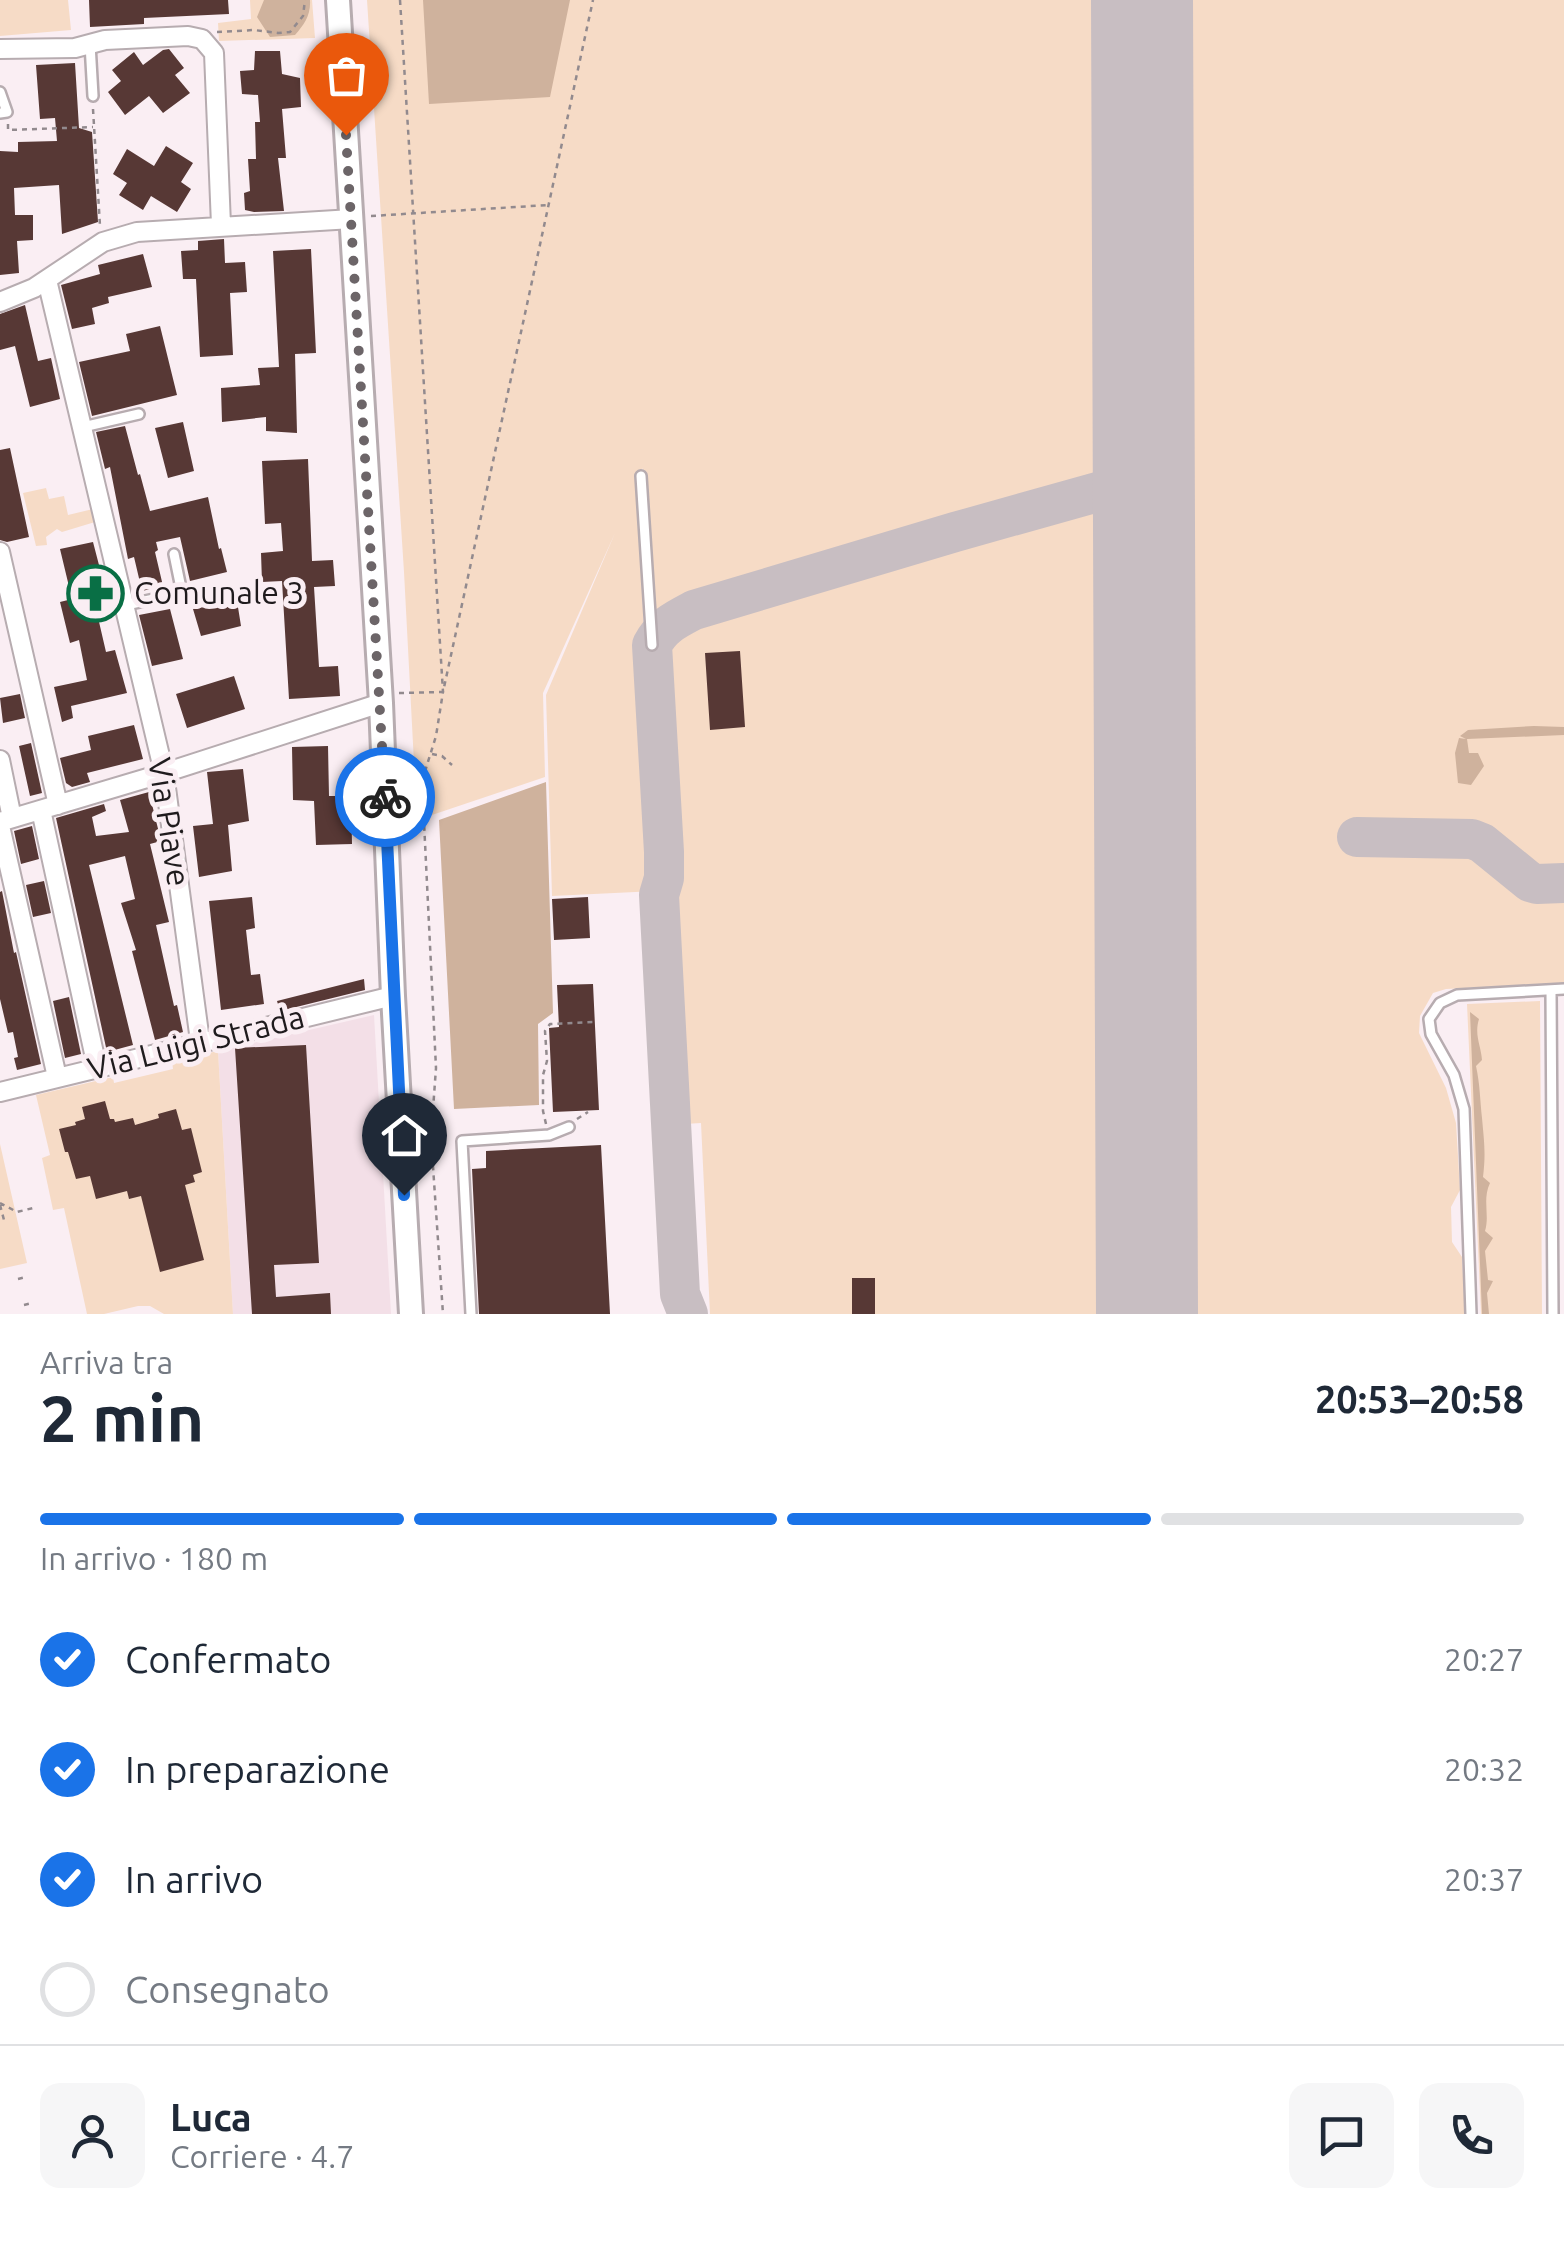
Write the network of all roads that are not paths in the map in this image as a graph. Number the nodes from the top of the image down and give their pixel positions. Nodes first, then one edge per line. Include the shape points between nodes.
1 (338, 0) edge
2 (90, 44) junction
3 (0, 49) edge
4 (0, 58) edge
5 (0, 92) edge
6 (92, 96) road end
7 (4, 112) edge
8 (360, 218) junction
9 (221, 225) junction
10 (47, 280) junction
11 (0, 302) edge
12 (139, 414) dead end
13 (82, 427) junction
14 (641, 476) dead end
15 (0, 552) edge
16 (174, 554) dead end
17 (124, 606) junction
18 (652, 645) dead end
19 (390, 699) junction
20 (0, 760) edge
21 (164, 773) junction
22 (49, 808) junction
23 (4, 822) edge
24 (1551, 990) junction
25 (1564, 990) edge
26 (394, 996) junction
27 (200, 1042) junction
28 (97, 1068) junction
29 (57, 1077) junction
30 (0, 1092) edge
31 (568, 1127) dead end
32 (411, 1314) edge
33 (470, 1314) edge
34 (1471, 1314) edge
35 (1553, 1314) edge

1 - 8 street
2 - 3 street
2 - 6 lane
2 - 9 street via 188,36 202,39 214,54
3 - 4 lane
5 - 7 lane
8 - 9 street
8 - 19 street
9 - 10 street via 102,242
10 - 11 street
10 - 13 street, Via Piave
12 - 13 lane
13 - 17 street, Via Piave
14 - 18 lane
15 - 22 street
16 - 17 lane via 182,593
17 - 21 street, Via Piave
19 - 21 street
19 - 26 street
20 - 23 street
21 - 22 street
21 - 27 street, Via Piave
22 - 23 street
22 - 28 street
23 - 29 street
24 - 25 lane
24 - 34 lane via 1457,995 1440,1003 1430,1019 1464,1109
24 - 35 lane
26 - 27 street, Via Luigi Strada
26 - 32 street
27 - 28 street, Via Luigi Strada
28 - 29 street, Via Luigi Strada
29 - 30 street, Via Luigi Strada
31 - 33 lane via 548,1135 462,1141

